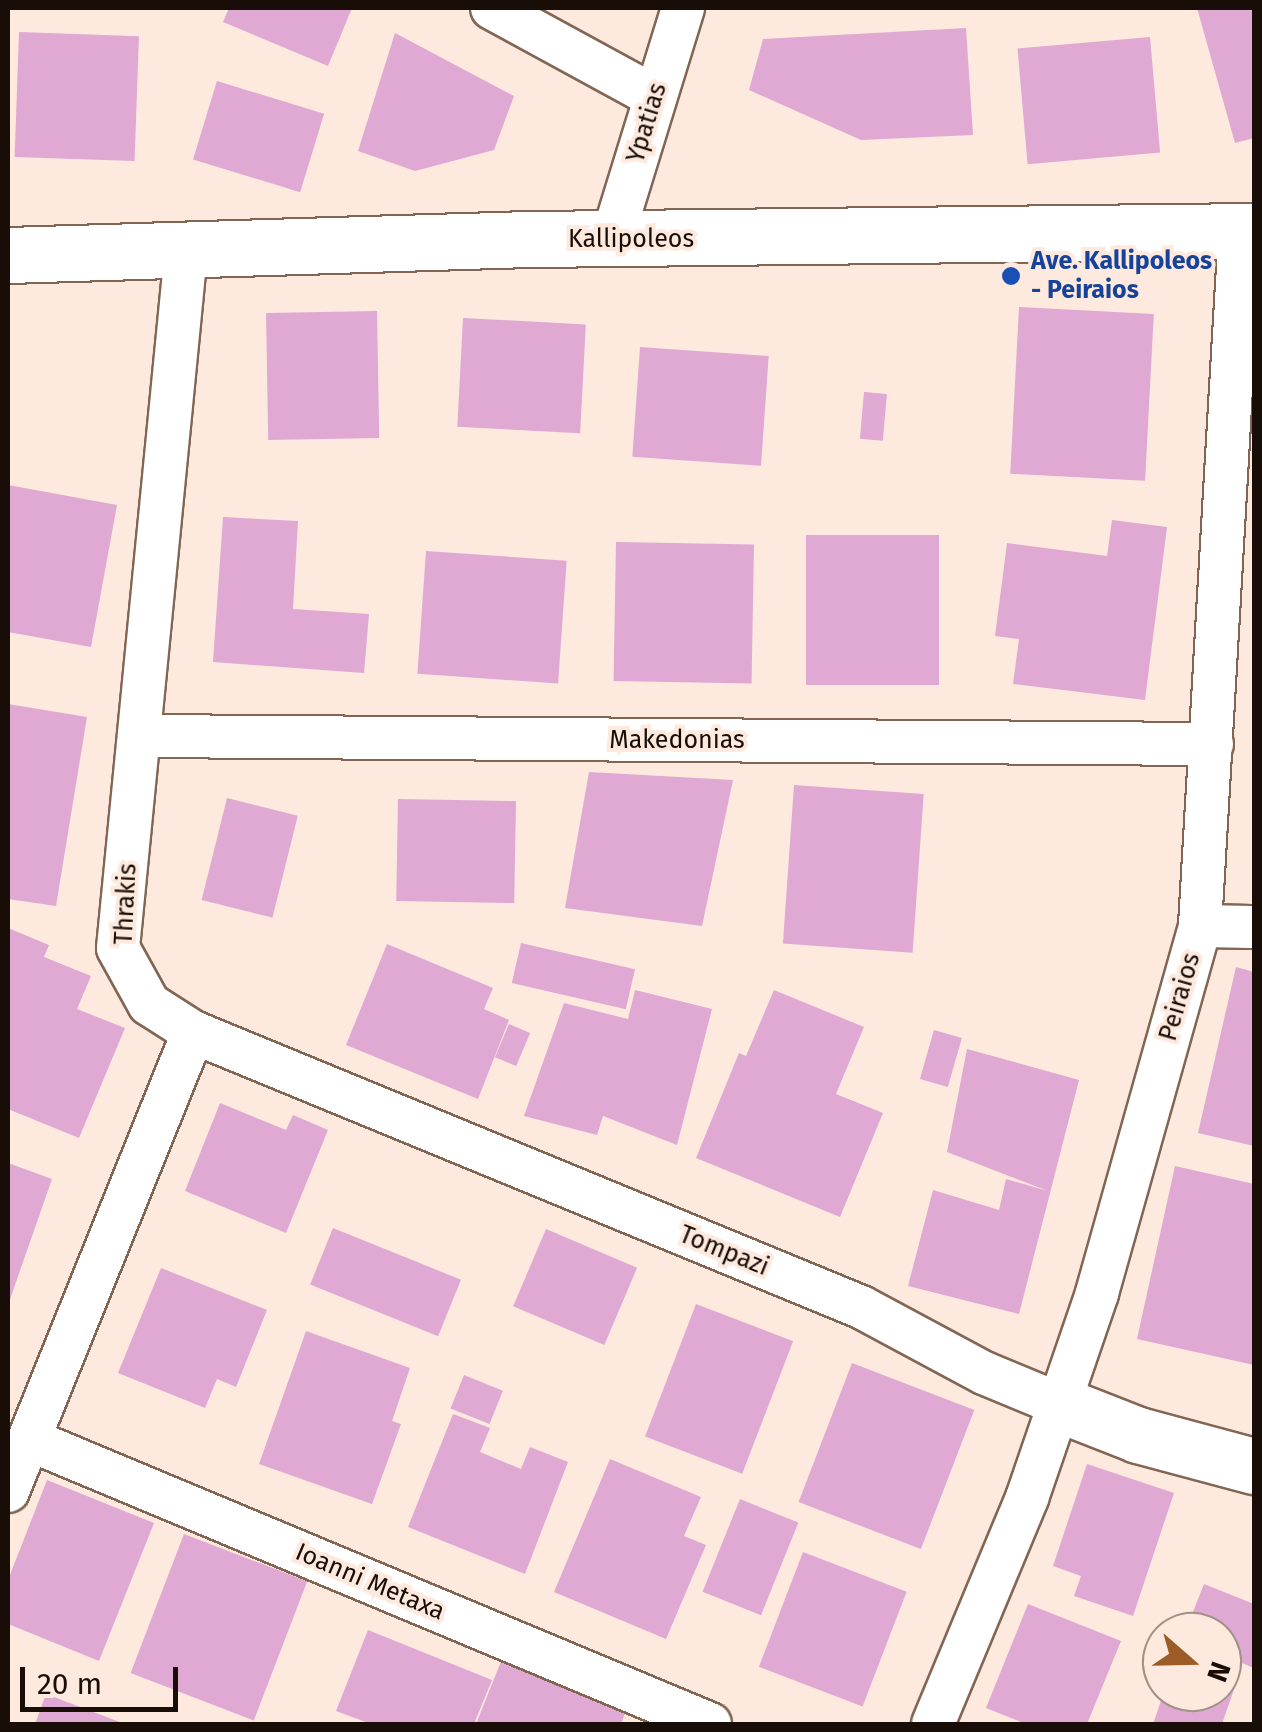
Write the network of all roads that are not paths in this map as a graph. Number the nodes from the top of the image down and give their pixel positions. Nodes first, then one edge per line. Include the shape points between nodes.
1 (492, 8) edge
2 (683, 8) edge
3 (655, 97) junction
4 (1247, 232) edge
5 (612, 239) junction
6 (186, 252) junction
7 (8, 255) edge
8 (142, 736) junction
9 (1212, 744) junction
10 (1200, 926) junction
11 (1254, 926) edge
12 (194, 1032) junction
13 (1059, 1404) junction
14 (30, 1440) junction
15 (1254, 1466) edge
16 (8, 1492) edge
17 (710, 1724) edge
18 (933, 1724) edge

1 - 3 street
2 - 3 street, Ypatias
3 - 5 street, Ypatias
4 - 5 main road, Kallipoleos
4 - 9 street, Peiraios
5 - 6 main road, Kallipoleos
6 - 7 main road, Kallipoleos
6 - 8 street, Thrakis
8 - 9 street, Makedonias
8 - 12 street, Thrakis via 118,948 149,1004
9 - 10 street, Peiraios
10 - 11 street
10 - 13 street, Peiraios
12 - 13 street, Tompazi via 861,1307 984,1373
12 - 14 street
13 - 15 main road, Tompazi via 1138,1435
13 - 18 street, Peiraios
14 - 16 street
14 - 17 street, Ioanni Metaxa

